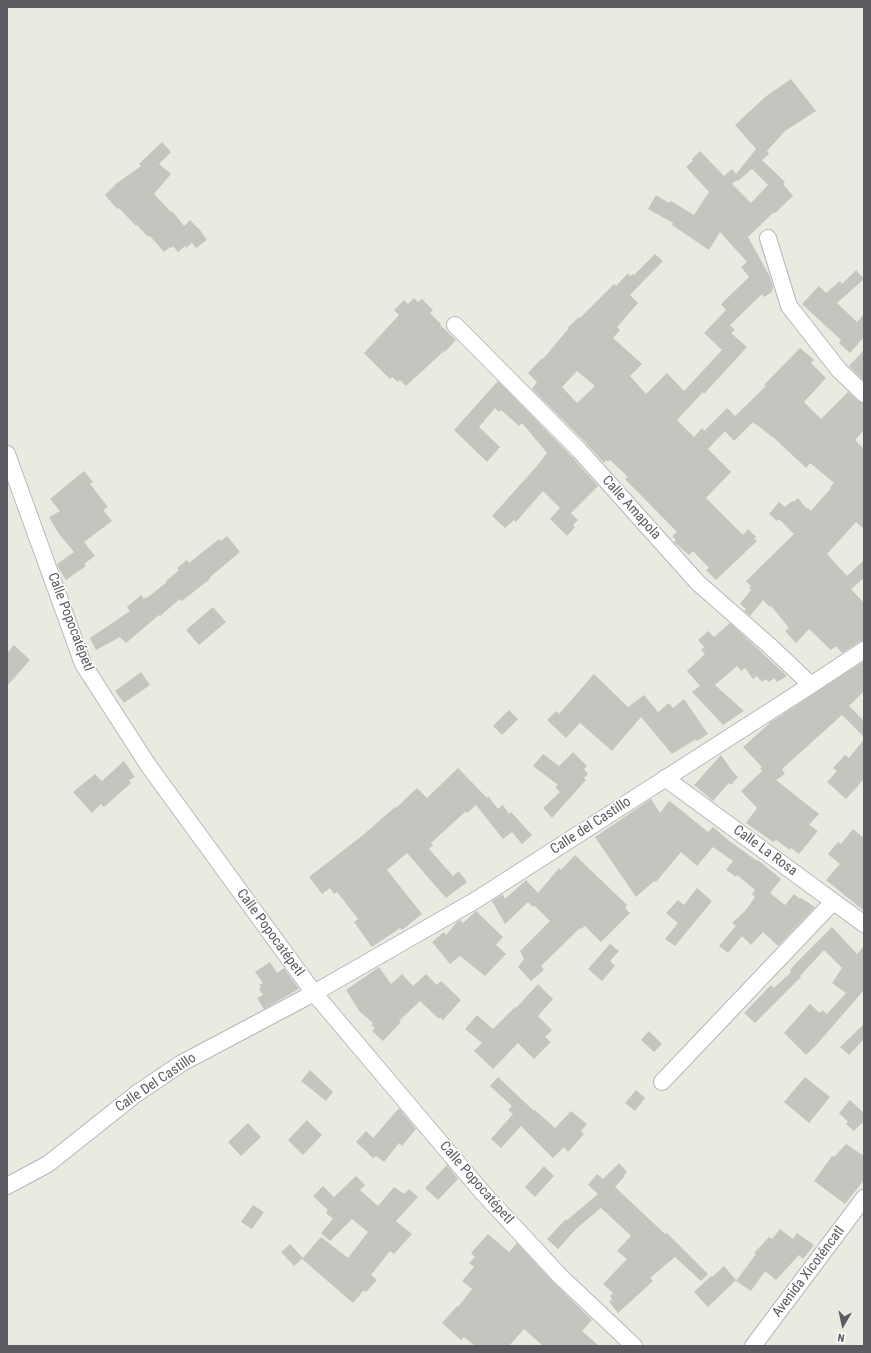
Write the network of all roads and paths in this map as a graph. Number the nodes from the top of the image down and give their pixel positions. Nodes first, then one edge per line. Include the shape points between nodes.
1 (768, 238) dead end
2 (455, 325) dead end
3 (864, 394) edge
4 (7, 454) edge
5 (863, 652) edge
6 (811, 686) junction
7 (665, 778) junction
8 (833, 902) junction
9 (864, 924) edge
10 (314, 993) junction
11 (662, 1082) dead end
12 (7, 1186) edge
13 (864, 1198) edge
14 (634, 1346) edge
15 (753, 1346) edge

1 - 3 street via 789,306 839,370
2 - 6 street, Calle Amapola via 579,450 698,583
4 - 10 street, Calle Popocatépetl via 83,664 148,765
5 - 6 street, Calle del Castillo
6 - 7 street, Calle del Castillo
7 - 8 street, Calle La Rosa
7 - 10 street, Calle del Castillo via 476,900
8 - 9 street, Calle La Rosa
8 - 11 street
10 - 12 street, Calle Del Castillo via 182,1063 136,1094 48,1164
10 - 14 street, Calle Popocatépetl via 483,1193 560,1276
13 - 15 street, Avenida Xicoténcatl

